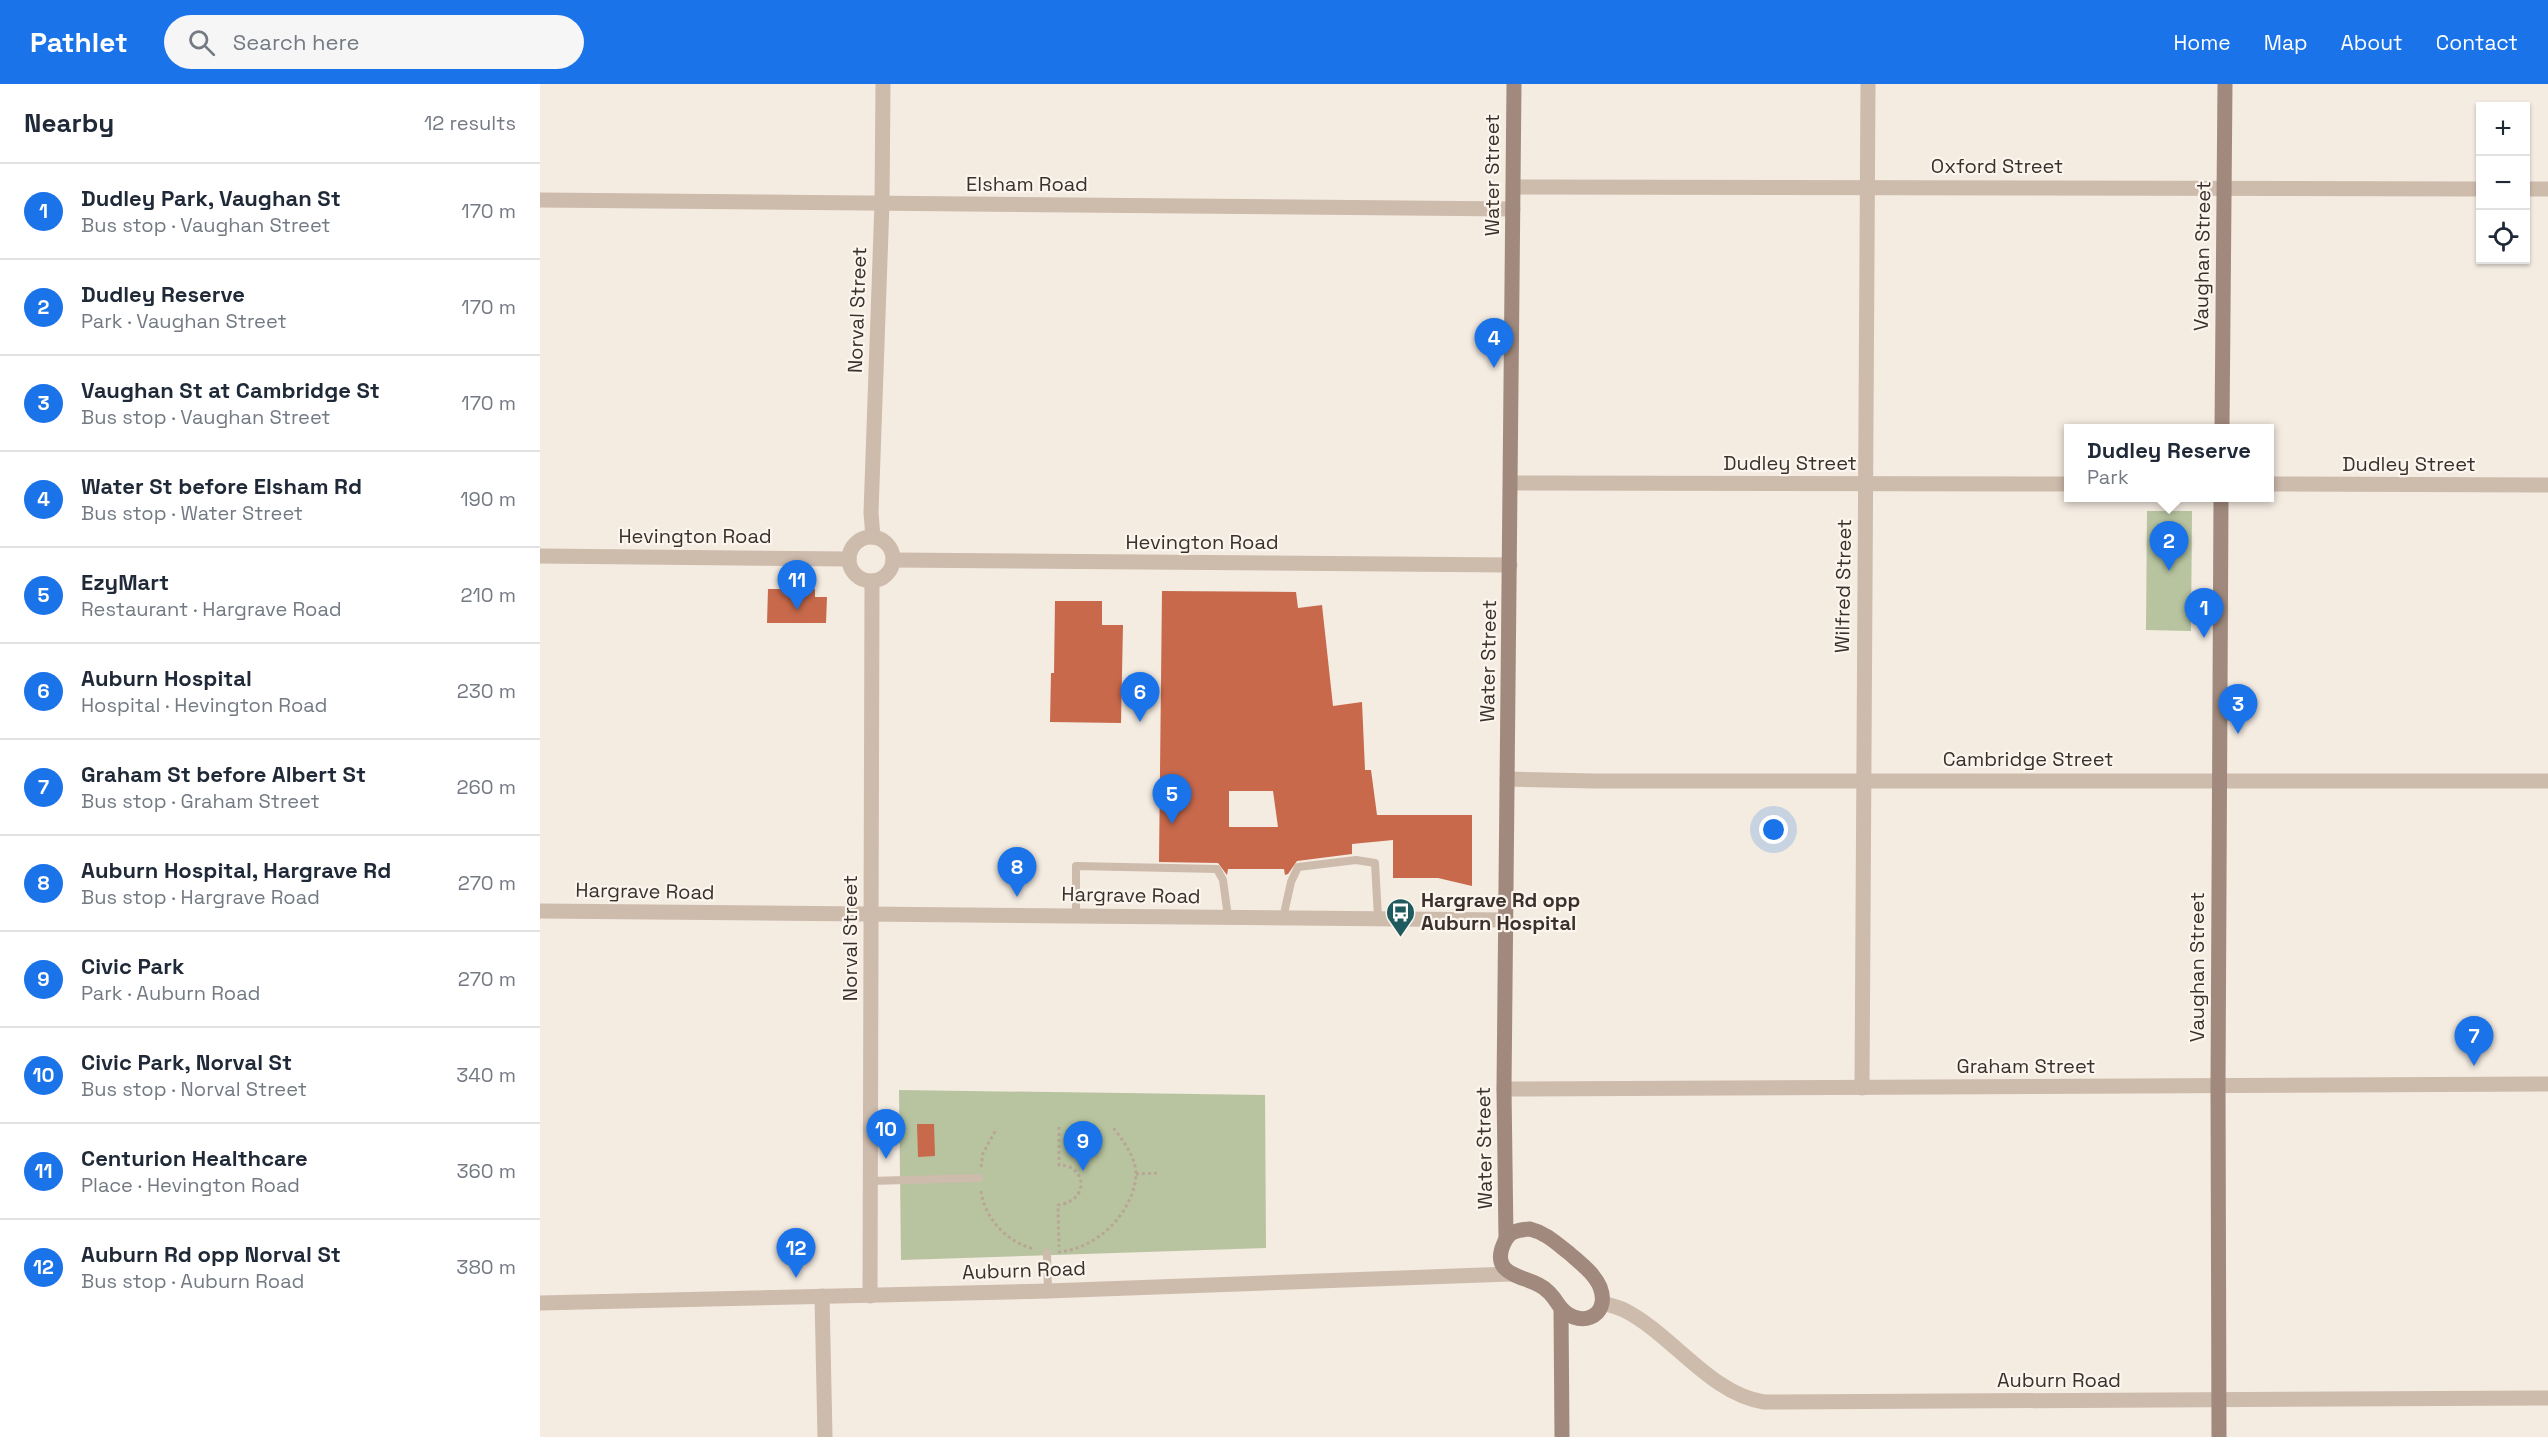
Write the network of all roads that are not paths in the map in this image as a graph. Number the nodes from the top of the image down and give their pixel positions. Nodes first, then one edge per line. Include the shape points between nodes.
1 (883, 84) edge
2 (1514, 84) edge
3 (1868, 84) edge
4 (2225, 84) edge
5 (1514, 187) junction
6 (1866, 187) junction
7 (2224, 188) junction
8 (2476, 189) edge
9 (2530, 189) edge
10 (2548, 189) edge
11 (540, 200) edge
12 (882, 203) junction
13 (1513, 209) junction
14 (2222, 424) edge
15 (1511, 483) junction
16 (1865, 484) junction
17 (2064, 484) edge
18 (2274, 484) edge
19 (2548, 485) edge
20 (2221, 502) edge
21 (873, 537) junction
22 (540, 556) edge
23 (849, 559) junction
24 (893, 560) junction
25 (1510, 565) junction
26 (872, 581) junction
27 (1507, 779) junction
28 (1862, 780) junction
29 (2219, 780) junction
30 (2548, 781) edge
31 (540, 911) edge
32 (872, 914) junction
33 (1076, 916) junction
34 (1228, 917) junction
35 (1283, 918) junction
36 (1378, 918) junction
37 (1506, 920) junction
38 (2548, 1084) edge
39 (2218, 1085) junction
40 (1862, 1088) junction
41 (1504, 1089) junction
42 (979, 1178) road end
43 (869, 1181) junction
44 (1506, 1239) junction
45 (1047, 1253) road end
46 (1510, 1274) junction
47 (1048, 1291) junction
48 (822, 1296) junction
49 (870, 1296) junction
50 (540, 1303) edge
51 (1602, 1303) junction
52 (1561, 1308) junction
53 (2548, 1398) edge
54 (2219, 1400) junction
55 (825, 1437) edge
56 (1562, 1437) edge
57 (2219, 1437) edge

1 - 12 street, Norval Street
2 - 5 street, Water Street
3 - 6 street, Wilfred Street
4 - 7 street, Vaughan Street
5 - 6 street, Oxford Street
5 - 13 street, Water Street
6 - 7 street, Oxford Street
6 - 16 street, Wilfred Street
7 - 8 street, Oxford Street
7 - 14 street, Vaughan Street
9 - 10 street
11 - 12 street, Elsham Road
12 - 13 street, Elsham Road
12 - 21 street, Norval Street
13 - 15 street, Water Street
15 - 16 street, Dudley Street
15 - 25 street, Water Street
16 - 17 street, Dudley Street
16 - 28 street, Wilfred Street
18 - 19 street, Dudley Street
20 - 29 street, Vaughan Street
21 - 23 street via 856,543
21 - 24 street via 886,542
22 - 23 street, Hevington Road
23 - 26 street via 854,572
24 - 25 street, Hevington Road
24 - 26 street via 889,573
25 - 27 street, Water Street
26 - 32 street, Norval Street
27 - 28 street, Cambridge Street
27 - 37 street, Water Street
28 - 29 street, Cambridge Street
28 - 40 street, Wilfred Street
29 - 30 street, Cambridge Street
29 - 39 street, Vaughan Street
31 - 32 street, Hargrave Road
32 - 33 street, Hargrave Road
32 - 43 street, Norval Street
33 - 34 street, Hargrave Road
33 - 34 lane via 1077,866 1216,869 1223,880
34 - 35 street, Hargrave Road
35 - 36 street, Hargrave Road
35 - 36 lane via 1298,867 1356,860 1375,863
36 - 37 street, Hargrave Road
37 - 41 street, Water Street
38 - 39 street, Graham Street
39 - 40 street, Graham Street
39 - 54 street, Vaughan Street
40 - 41 street, Graham Street
41 - 44 street, Water Street
42 - 43 lane
43 - 49 street, Norval Street
44 - 46 street, Water Street via 1501,1254 1504,1268
44 - 51 street via 1511,1233 1530,1229 1548,1236 1591,1273 1600,1287
45 - 47 lane
46 - 47 street, Auburn Road
46 - 52 street via 1541,1285
47 - 49 street, Auburn Road
48 - 49 street, Auburn Road
48 - 50 street, Auburn Road
48 - 55 street
51 - 52 street via 1595,1315 1581,1320
51 - 54 street, Auburn Road via 1646,1324 1741,1397 1753,1400
52 - 56 street
53 - 54 street, Auburn Road
54 - 57 street, Vaughan Street

